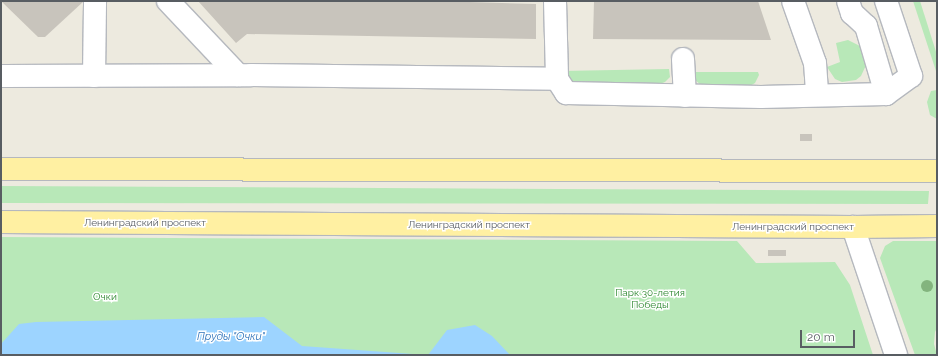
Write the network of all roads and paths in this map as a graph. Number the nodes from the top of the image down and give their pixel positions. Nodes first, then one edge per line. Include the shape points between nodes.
1 (95, 1) edge
2 (168, 1) edge
3 (555, 1) edge
4 (793, 1) edge
5 (848, 1) edge
6 (886, 1) edge
7 (683, 59) dead end
8 (1, 76) edge
9 (94, 76) junction
10 (238, 76) junction
11 (556, 79) junction
12 (886, 94) junction
13 (817, 95) junction
14 (685, 96) junction
15 (1, 169) edge
16 (937, 171) edge
17 (1, 222) edge
18 (937, 226) edge
19 (853, 227) junction
20 (896, 355) edge

1 - 9 street
2 - 10 street
3 - 11 street
4 - 13 street via 815,63
5 - 12 street via 852,13 866,26
6 - 12 street via 911,76
7 - 14 street
8 - 9 street
9 - 10 street
10 - 11 street
11 - 14 street via 566,93
12 - 13 street
13 - 14 street
15 - 16 main road
17 - 19 main road, Ленинградский проспект
18 - 19 main road, Ленинградский проспект
19 - 20 street

